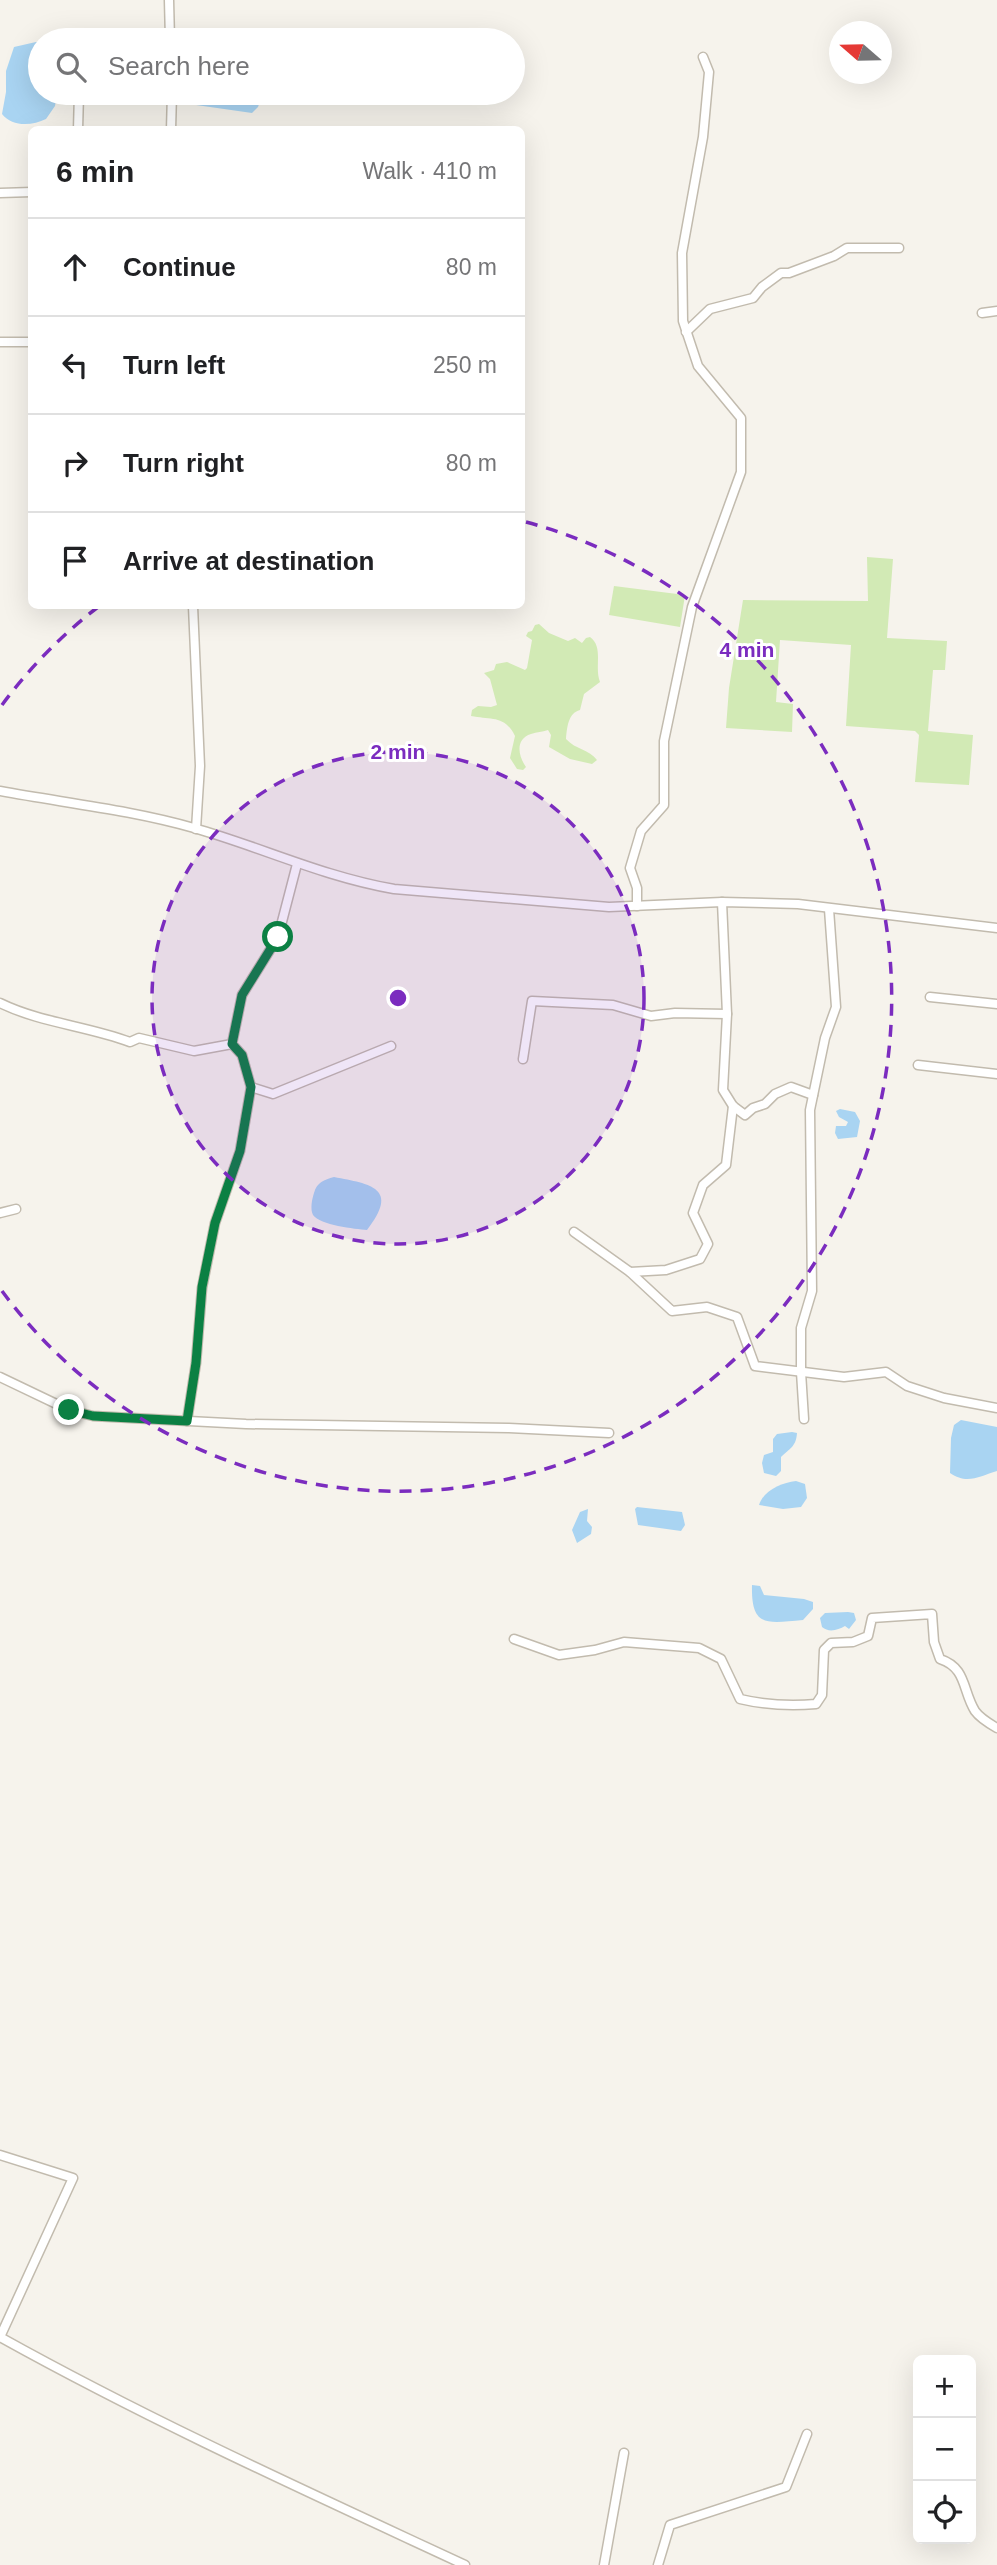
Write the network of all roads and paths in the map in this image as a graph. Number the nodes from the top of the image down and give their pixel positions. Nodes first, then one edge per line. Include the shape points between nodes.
1 (169, 0) edge
2 (170, 28) edge
3 (703, 57) dead end
4 (79, 105) edge
5 (172, 105) edge
6 (78, 126) edge
7 (172, 126) edge
8 (28, 192) edge
9 (0, 193) edge
10 (899, 248) dead end
11 (997, 312) edge
12 (982, 313) dead end
13 (686, 332) junction
14 (0, 342) edge
15 (28, 342) edge
16 (193, 609) edge
17 (0, 791) edge
18 (196, 829) junction
19 (298, 864) junction
20 (722, 902) junction
21 (636, 906) junction
22 (829, 909) junction
23 (997, 928) edge
24 (930, 997) dead end
25 (0, 1003) edge
26 (997, 1004) edge
27 (727, 1014) junction
28 (232, 1044) junction
29 (391, 1046) dead end
30 (523, 1059) dead end
31 (918, 1065) dead end
32 (997, 1074) edge
33 (251, 1087) junction
34 (813, 1095) junction
35 (733, 1106) junction
36 (16, 1209) dead end
37 (0, 1213) edge
38 (574, 1232) dead end
39 (630, 1272) junction
40 (800, 1372) junction
41 (0, 1377) edge
42 (997, 1408) edge
43 (804, 1419) dead end
44 (187, 1421) junction
45 (609, 1433) dead end
46 (514, 1639) dead end
47 (997, 1728) edge
48 (0, 2155) edge
49 (0, 2337) edge
50 (807, 2434) dead end
51 (624, 2453) dead end
52 (465, 2565) edge
53 (604, 2565) edge
54 (658, 2565) edge

1 - 2 street
3 - 13 street via 709,72 703,137 682,253
4 - 6 street
5 - 7 street
8 - 9 street
10 - 13 street via 847,248 781,273 753,298 710,309
11 - 12 street
13 - 21 street via 698,366 741,418 741,472 692,607 664,741 664,805 641,831 630,868 637,888
14 - 15 street
16 - 18 street via 200,766
17 - 18 street
18 - 19 street
19 - 21 street via 394,889
19 - 28 street via 278,937 242,995
20 - 21 street
20 - 22 street
20 - 27 street
22 - 23 street
22 - 34 street via 836,1007
24 - 26 street
25 - 28 street via 130,1042 139,1038 194,1051
27 - 30 street via 651,1016 613,1005 532,1001
27 - 35 street via 723,1090
28 - 33 street via 242,1055
29 - 33 street via 273,1094
31 - 32 street
33 - 44 street via 240,1151 215,1223 202,1287
34 - 35 street via 791,1087 745,1115
34 - 40 street via 812,1291 801,1328
35 - 39 street via 726,1165 703,1185 693,1213 708,1244 700,1259 666,1270
36 - 37 street
38 - 39 street
39 - 40 street via 671,1311 707,1307 737,1317 755,1366
40 - 42 street via 844,1377 886,1372 907,1386 944,1398
40 - 43 street
41 - 44 street via 69,1410 93,1416
44 - 45 street
46 - 47 street via 559,1655 624,1642 699,1648 721,1659 740,1699 762,1704 816,1704 822,1695 824,1650 831,1643 867,1636 872,1618 932,1614 933,1642 940,1659 953,1663 976,1714
48 - 49 street via 73,2178
49 - 52 street via 91,2388
50 - 54 street via 786,2487 670,2525
51 - 53 street

